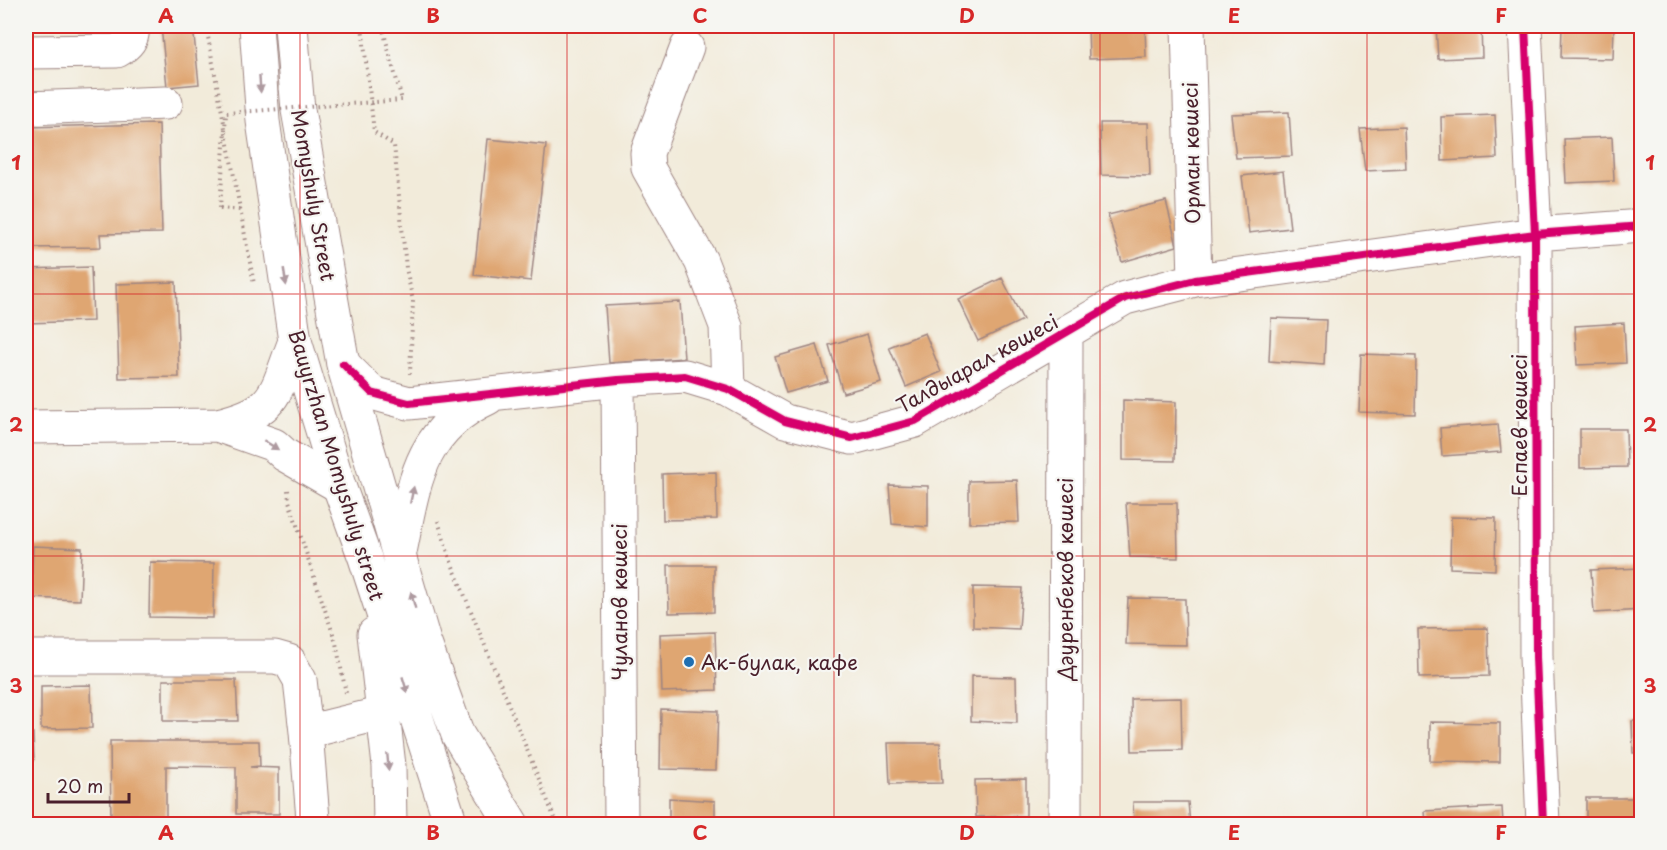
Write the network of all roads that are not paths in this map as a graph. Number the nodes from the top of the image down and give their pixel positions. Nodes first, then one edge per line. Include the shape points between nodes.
1 (132, 26) edge
2 (256, 26) edge
3 (291, 26) edge
4 (1188, 26) edge
5 (1525, 26) edge
6 (687, 47) dead end
7 (26, 52) edge
8 (166, 104) dead end
9 (26, 108) edge
10 (1641, 226) edge
11 (1535, 234) junction
12 (1195, 280) junction
13 (1066, 333) junction
14 (295, 341) junction
15 (343, 364) junction
16 (618, 380) junction
17 (728, 389) junction
18 (497, 393) junction
19 (217, 425) junction
20 (26, 427) edge
21 (339, 486) junction
22 (400, 552) junction
23 (365, 558) junction
24 (26, 657) edge
25 (383, 713) junction
26 (306, 732) junction
27 (458, 735) junction
28 (313, 819) dead end
29 (390, 825) edge
30 (451, 825) edge
31 (488, 825) edge
32 (512, 825) edge
33 (621, 825) edge
34 (1065, 825) edge
35 (1543, 825) edge

1 - 7 street via 127,45 117,51
2 -> 14 street, Bauyrzhan Momyshuly street via 263,122
3 - 15 street, Momyshuly Street via 298,110
4 - 12 street, Орман көшесі
5 - 11 street, Еспаев көшесі
6 - 17 street via 647,153 648,168 701,261 726,326
8 - 9 street
10 - 11 street, Талдыарал көшесі
11 - 12 street, Талдыарал көшесі
11 - 35 street, Еспаев көшесі via 1536,657
12 - 13 street, Талдыарал көшесі via 1125,298
13 - 17 street, Талдыарал көшесі via 915,421 852,438 785,421
13 - 34 street, Дәуренбеков көшесі
14 - 19 street via 274,394 263,409 245,419
14 - 21 street, Bauyrzhan Momyshuly street
15 - 18 street, Талдыарал көшесі via 372,393 408,403
15 - 22 street, Momyshuly Street
16 - 17 street, Талдыарал көшесі via 686,376
16 - 18 street, Талдыарал көшесі
16 - 33 street, Чуланов көшесі
22 -> 18 street via 416,475 426,453 450,420
19 - 20 street
19 -> 21 street via 274,445
21 - 23 street, Bauyrzhan Momyshuly street
27 -> 22 street, Momyshuly Street via 424,640
23 - 25 street
23 -> 30 street, Bauyrzhan Momyshuly street
24 - 26 street via 275,657 289,661 300,680
25 - 26 street
25 -> 29 street
26 - 28 street
27 - 31 street
27 - 32 street

